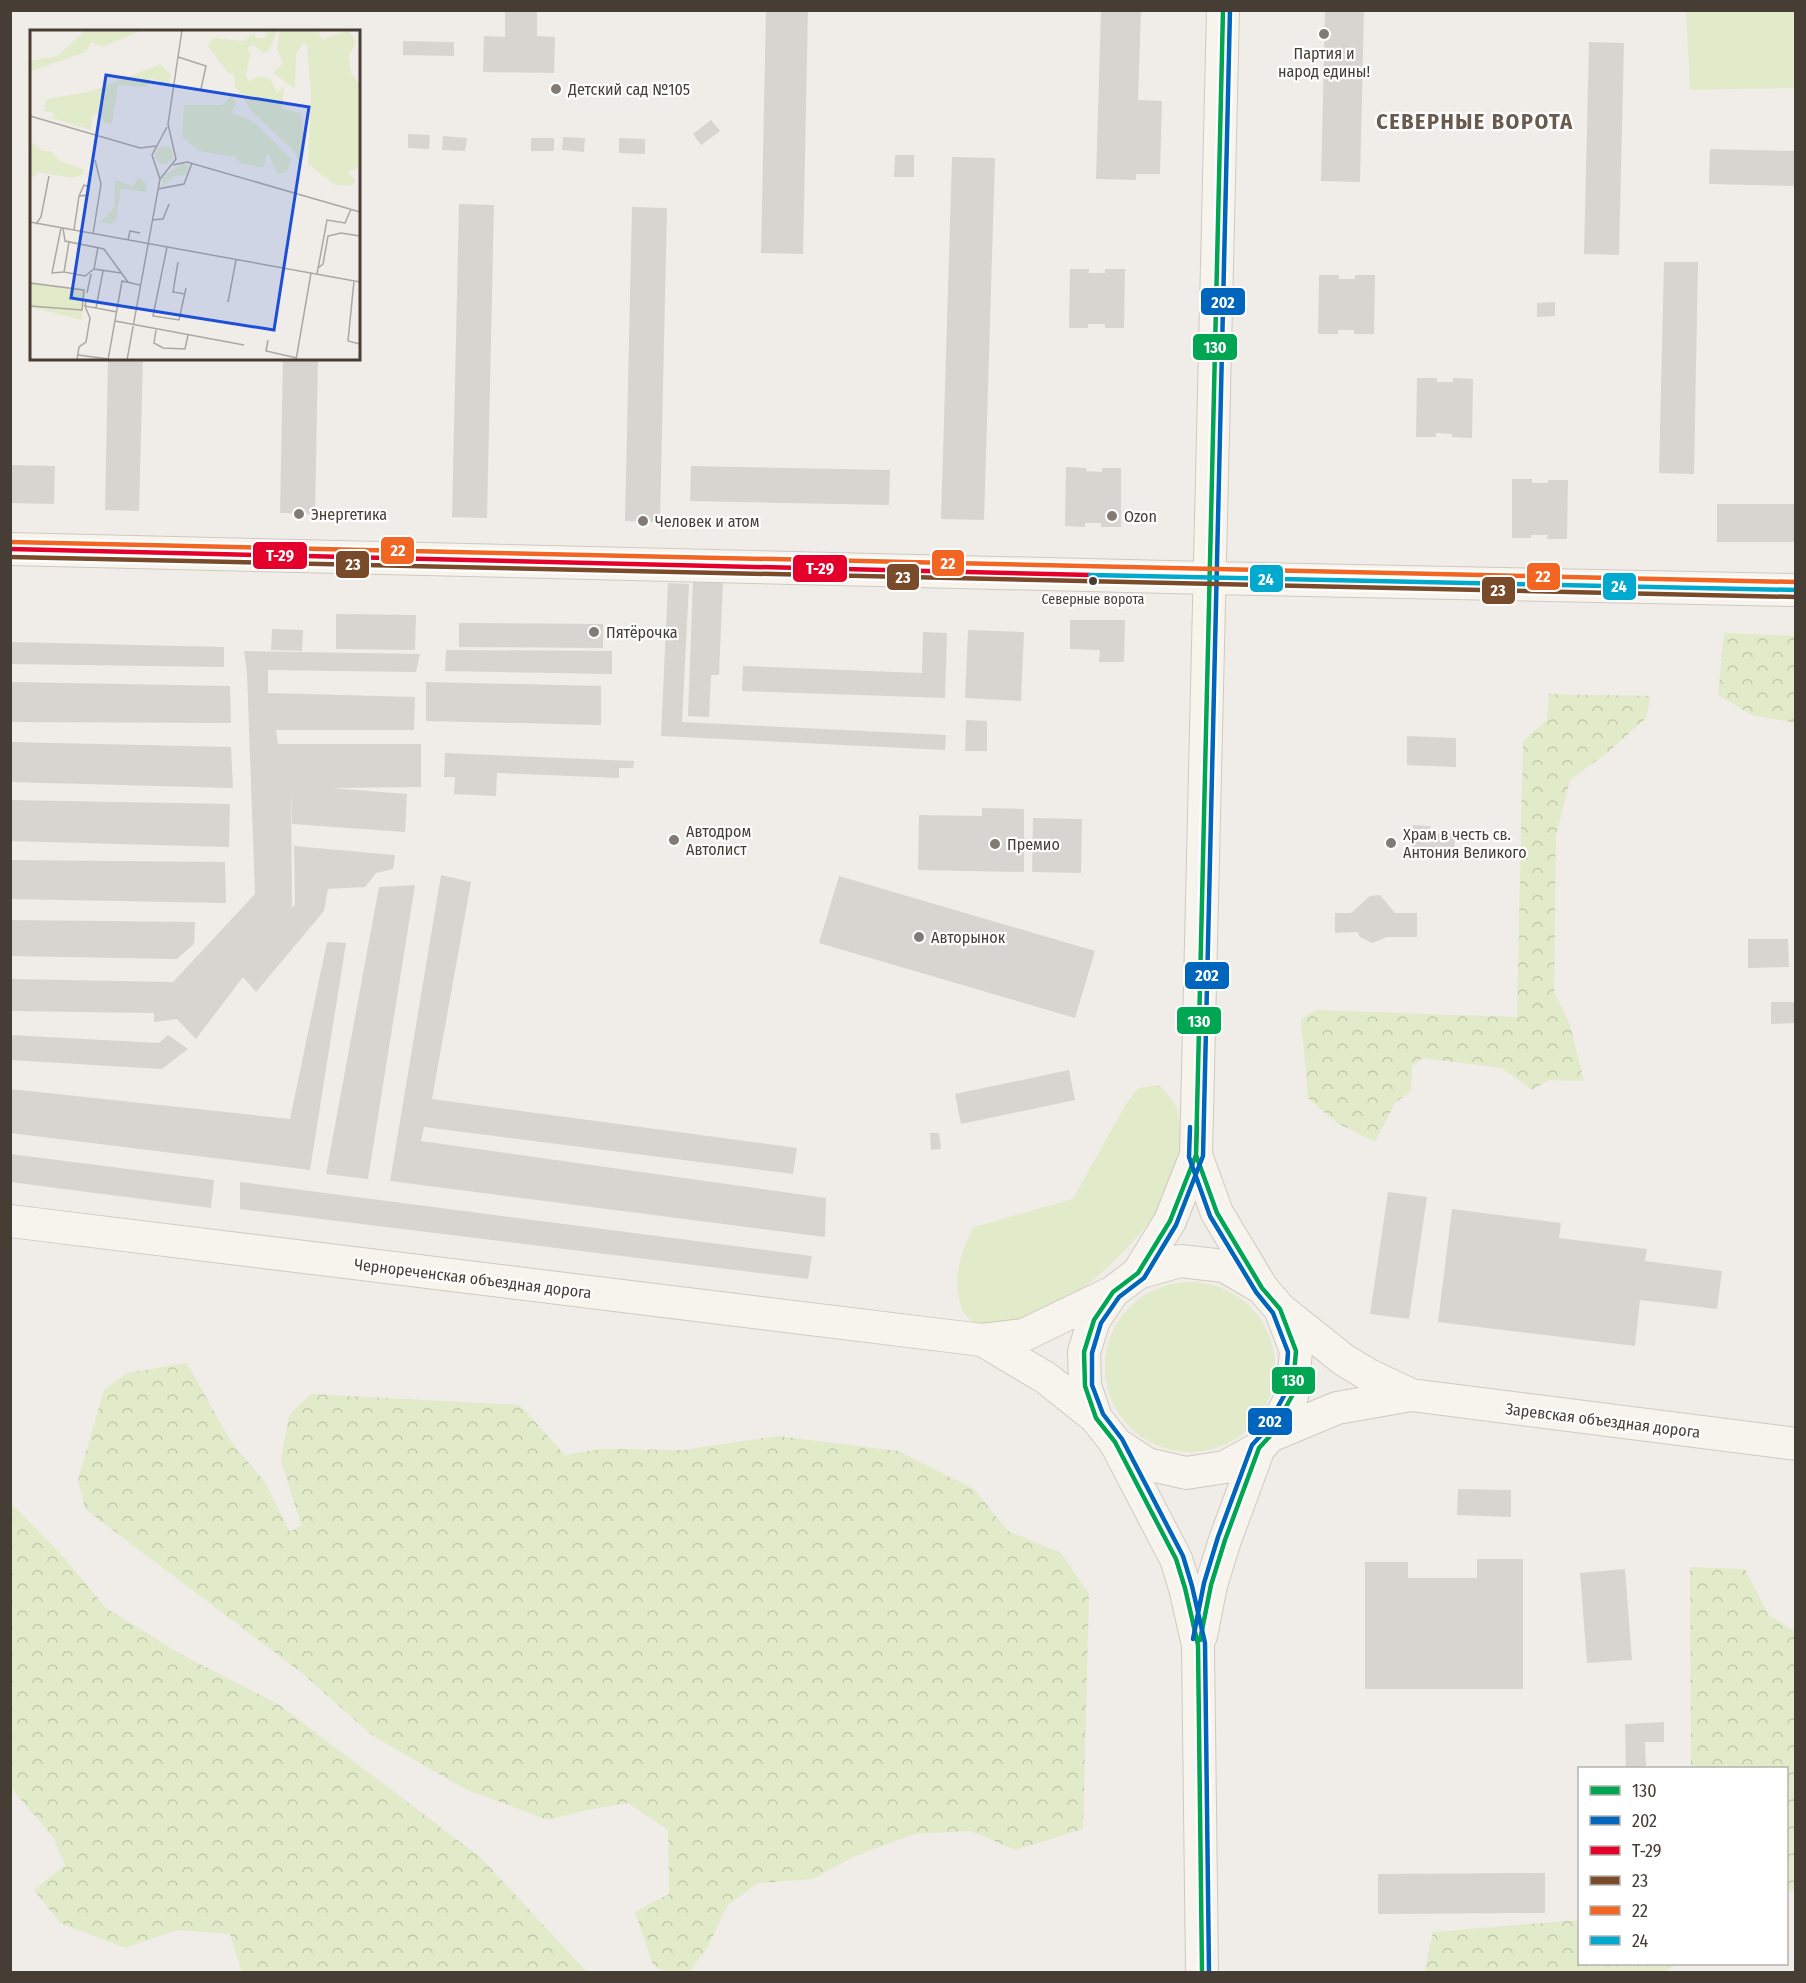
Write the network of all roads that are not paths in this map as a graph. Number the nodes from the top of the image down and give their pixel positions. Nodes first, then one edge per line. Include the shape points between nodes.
1 (1223, 10) edge
2 (10, 549) edge
3 (1209, 578) junction
4 (1796, 590) edge
5 (1196, 1155) junction
6 (10, 1221) edge
7 (1138, 1274) junction
8 (1113, 1292) junction
9 (1271, 1298) junction
10 (982, 1340) junction
11 (1411, 1395) junction
12 (1106, 1430) junction
13 (1265, 1442) junction
14 (1796, 1444) edge
15 (1198, 1645) junction
16 (1202, 1972) edge

1 - 3 main road
2 - 3 main road
3 - 4 main road
3 - 5 main road
5 - 7 main road via 1170,1221
5 - 9 main road via 1217,1213
6 - 10 main road, Чернореченская объездная дорога
7 - 8 main road
7 - 9 main road via 1180,1261 1224,1266
8 - 10 main road via 1024,1335
8 - 12 main road via 1094,1320 1084,1352 1085,1386
9 - 11 main road via 1344,1360
9 - 13 main road via 1296,1351 1292,1396
10 - 12 main road via 1046,1378
11 - 13 main road via 1337,1408
11 - 14 main road, Заревская объездная дорога
12 - 13 main road via 1147,1464 1186,1473 1225,1467
12 - 15 main road via 1176,1559
13 - 15 main road via 1225,1540
15 - 16 main road

